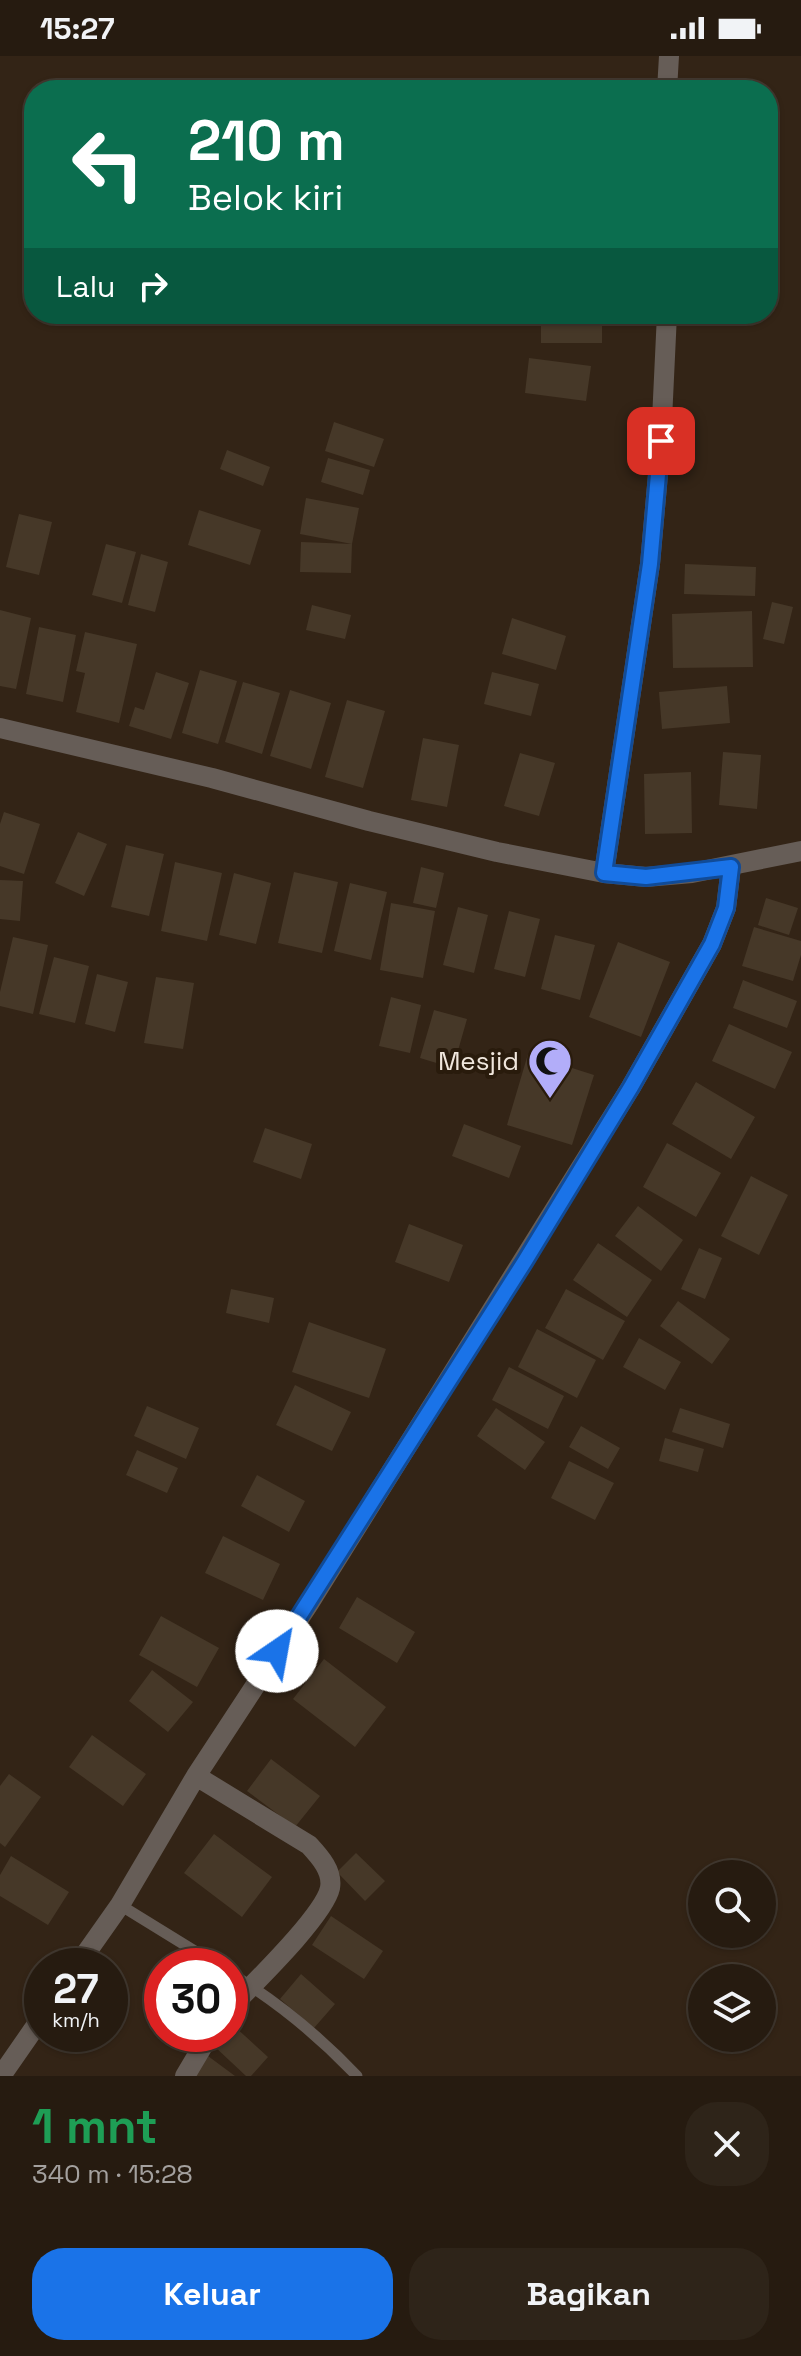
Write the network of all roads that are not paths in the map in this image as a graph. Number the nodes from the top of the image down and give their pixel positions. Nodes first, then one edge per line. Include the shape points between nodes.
1 (669, 56) edge
2 (668, 80) edge
3 (667, 324) edge
4 (0, 728) edge
5 (801, 851) edge
6 (731, 867) junction
7 (604, 873) junction
8 (196, 1776) junction
9 (120, 1905) junction
10 (90, 1948) edge
11 (190, 1948) edge
12 (248, 1984) edge
13 (251, 1986) junction
14 (248, 1989) edge
15 (24, 2043) edge
16 (199, 2052) edge
17 (1, 2076) edge
18 (185, 2076) edge
19 (357, 2076) edge

1 - 2 street
3 - 7 street via 650,564
4 - 7 street via 497,852
5 - 6 street
6 - 7 street via 646,877
6 - 8 street via 726,908 712,944 631,1087
8 - 9 street
8 - 13 street via 309,1845 329,1874 330,1889 322,1905
9 - 10 street
9 - 11 lane
12 - 13 lane
13 - 14 street
13 - 19 lane via 328,2046
15 - 17 street
16 - 18 street

